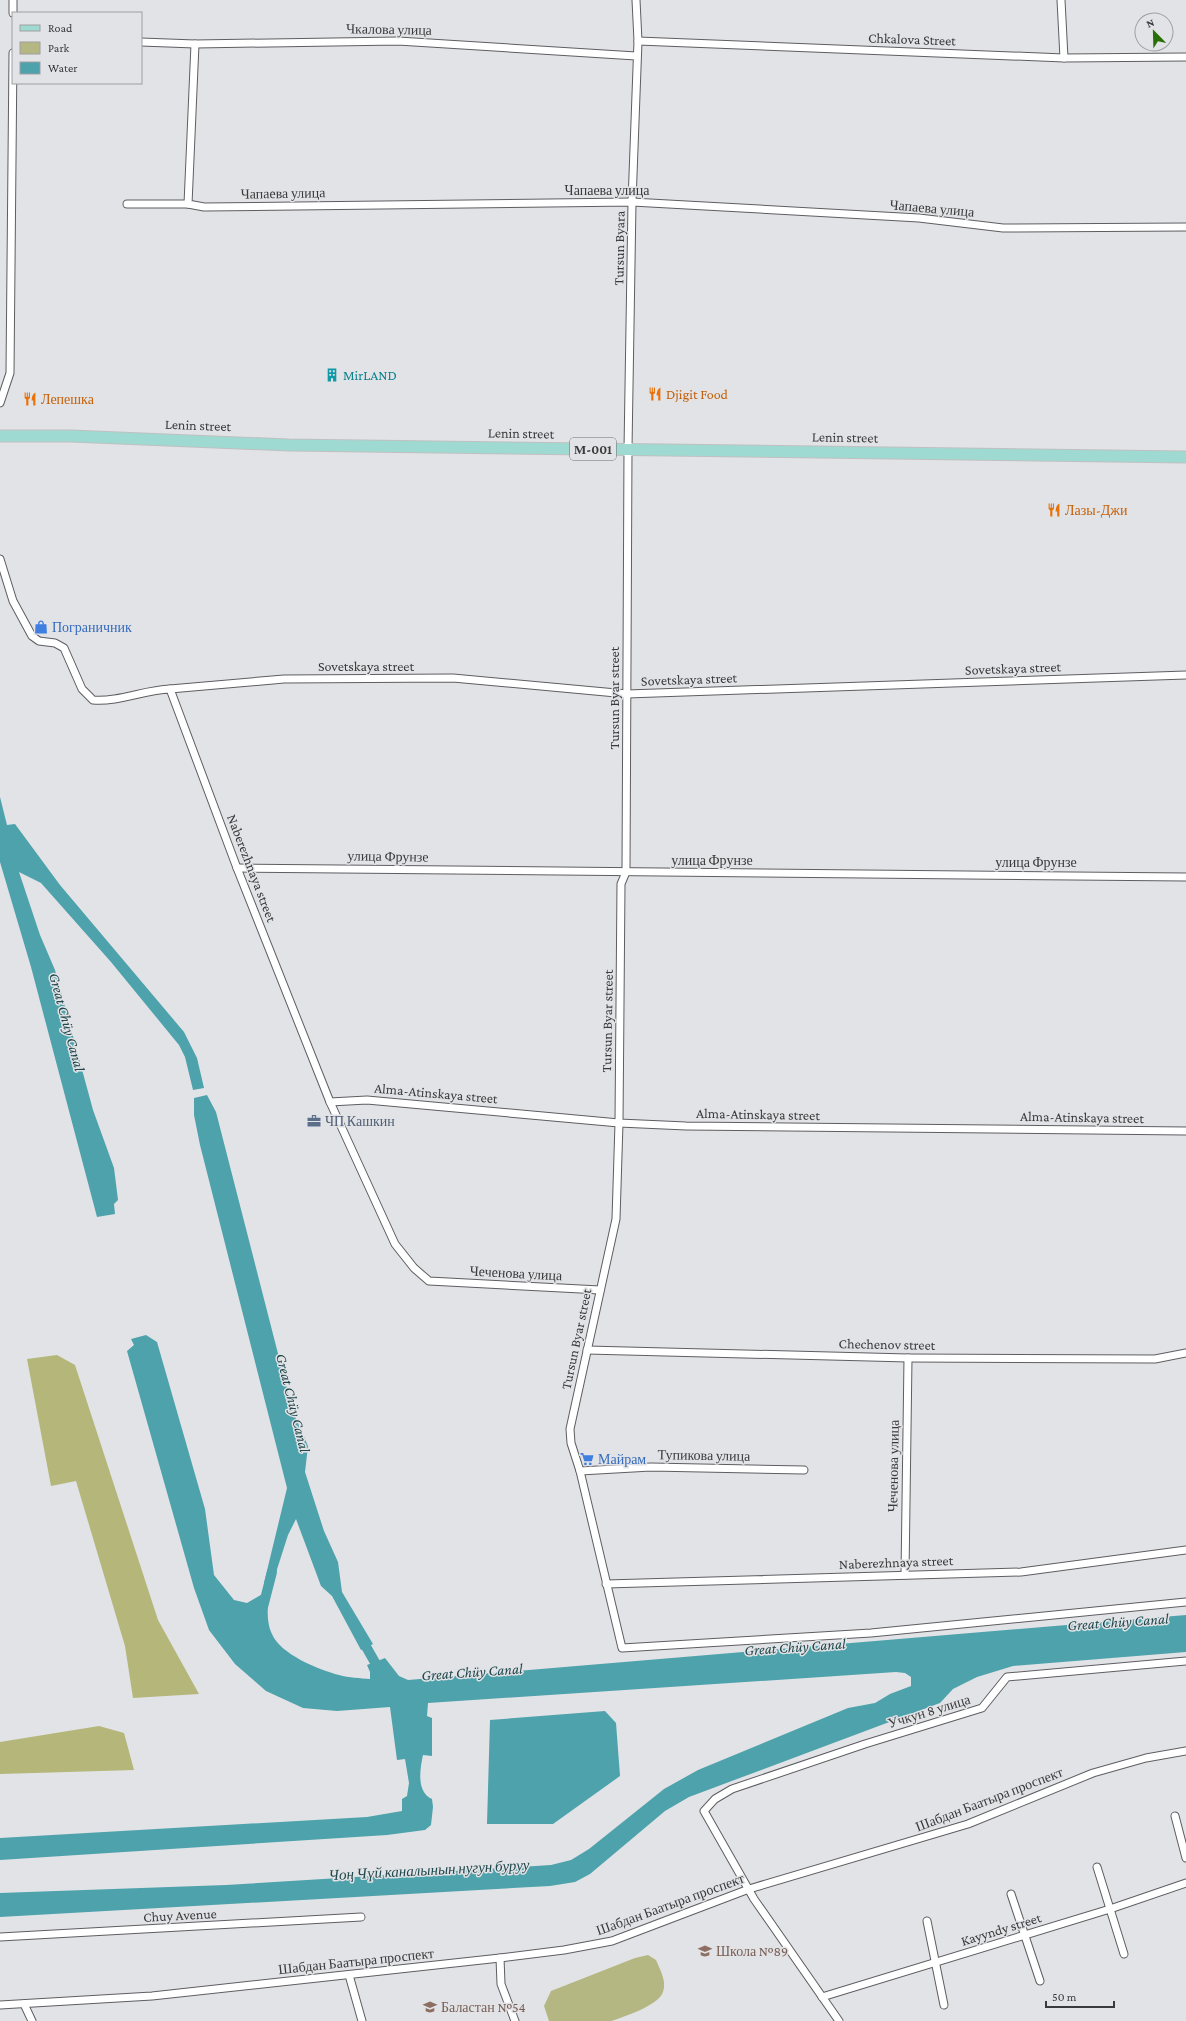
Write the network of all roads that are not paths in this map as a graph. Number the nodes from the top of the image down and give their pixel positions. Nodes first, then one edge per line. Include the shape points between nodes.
1 (14, 0) edge
2 (636, 0) edge
3 (1061, 0) edge
4 (13, 12) edge
5 (638, 41) junction
6 (142, 42) edge
7 (195, 44) junction
8 (636, 56) junction
9 (1186, 57) edge
10 (1064, 58) junction
11 (13, 84) edge
12 (632, 202) junction
13 (127, 204) dead end
14 (188, 204) junction
15 (1186, 227) edge
16 (0, 403) edge
17 (0, 436) edge
18 (628, 449) junction
19 (1186, 457) edge
20 (0, 559) edge
21 (1186, 675) edge
22 (170, 689) junction
23 (627, 694) junction
24 (237, 868) junction
25 (626, 872) junction
26 (1186, 877) edge
27 (330, 1102) junction
28 (619, 1123) junction
29 (1186, 1131) edge
30 (429, 1281) joint
31 (600, 1290) junction
32 (587, 1350) junction
33 (1186, 1353) edge
34 (908, 1358) junction
35 (804, 1470) dead end
36 (580, 1471) junction
37 (1186, 1550) edge
38 (905, 1575) junction
39 (606, 1584) junction
40 (1186, 1602) edge
41 (1186, 1661) edge
42 (1186, 1751) edge
43 (1175, 1816) dead end
44 (1186, 1858) edge
45 (1097, 1867) dead end
46 (1186, 1883) edge
47 (749, 1889) junction
48 (1011, 1894) dead end
49 (1110, 1909) junction
50 (361, 1917) dead end
51 (927, 1922) dead end
52 (1024, 1935) junction
53 (0, 1938) edge
54 (1124, 1954) dead end
55 (500, 1958) junction
56 (935, 1962) junction
57 (349, 1975) junction
58 (1040, 1981) dead end
59 (822, 1997) junction
60 (24, 2004) junction
61 (0, 2005) edge
62 (944, 2005) dead end
63 (32, 2021) edge
64 (362, 2021) edge
65 (515, 2021) edge
66 (839, 2021) edge

1 - 4 street
2 - 5 street, Tursun Byara
3 - 10 street
5 - 8 street, Tursun Byara
5 - 10 street, Chkalova Street
6 - 7 street, Чкалова улица
7 - 8 street, Чкалова улица via 398,41
7 - 14 street
8 - 12 street, Tursun Byara
9 - 10 street, Chkalova Street
11 - 16 street via 10,373
12 - 14 street, Чапаева улица via 204,207
12 - 15 street, Чапаева улица via 919,218 1003,228
12 - 18 street, Tursun Byara
13 - 14 street, Чапаева улица
17 - 18 main road, Lenin street / М-001 via 79,436 289,445
18 - 19 main road, Lenin street / М-001
18 - 23 street, Tursun Byar street
20 - 22 street via 13,601 32,636 39,641 55,643 64,648 82,688 93,700
21 - 23 street, Sovetskaya street
22 - 23 street, Sovetskaya street via 284,679 453,678
22 - 24 street, Naberezhnaya street
23 - 25 street, Tursun Byar street
24 - 25 street, улица Фрунзе
24 - 27 street, Naberezhnaya street
25 - 26 street, улица Фрунзе
25 - 28 street, Tursun Byar street via 621,884
27 - 28 street, Alma-Atinskaya street via 367,1100
27 - 30 street, Naberezhnaya street via 395,1244 414,1268
28 - 29 street, Alma-Atinskaya street via 686,1126
28 - 31 street, Tursun Byar street via 616,1219
30 - 31 street, Чеченова улица
31 - 32 street, Tursun Byar street
32 - 34 street, Chechenov street
32 - 36 street, Tursun Byar street via 570,1428 570,1443
33 - 34 street, Chechenov street via 1155,1359
34 - 38 street, Чеченова улица
35 - 36 street, Тупикова улица via 652,1466
36 - 39 street, Tursun Byar street
37 - 38 street, Naberezhnaya street via 1021,1572
38 - 39 street, Naberezhnaya street
39 - 40 street, Tursun Byar street via 622,1648 871,1633
41 - 47 street, Учкун 8 улица via 1007,1677 982,1708 732,1789 714,1799 704,1811
42 - 47 street, Шабдан Баатыра проспект via 1118,1765 968,1824
43 - 44 street
45 - 49 street
46 - 49 street, Kayyndy street
47 - 55 street, Шабдан Баатыра проспект via 612,1941
47 - 59 street
48 - 52 street
49 - 52 street, Kayyndy street
49 - 54 street
50 - 53 street, Chuy Avenue
51 - 56 street
52 - 56 street, Kayyndy street
52 - 58 street
55 - 57 street, Шабдан Баатыра проспект
55 - 65 street via 501,1984
56 - 59 street, Kayyndy street
56 - 62 street
57 - 60 street, Шабдан Баатыра проспект via 152,1996
57 - 64 street
59 - 66 street
60 - 61 street, Шабдан Баатыра проспект
60 - 63 street

